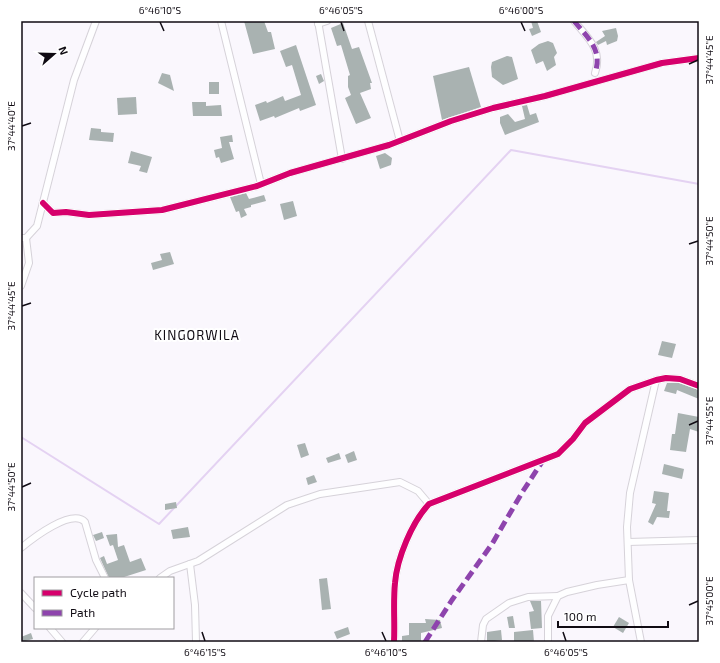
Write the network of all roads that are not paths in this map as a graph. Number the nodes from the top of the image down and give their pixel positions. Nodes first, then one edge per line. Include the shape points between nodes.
1 (96, 21) edge
2 (221, 21) edge
3 (328, 21) edge
4 (368, 21) edge
5 (574, 21) edge
6 (318, 22) edge
7 (699, 58) edge
8 (595, 73) dead end
9 (400, 141) junction
10 (342, 159) junction
11 (261, 184) junction
12 (43, 204) junction
13 (24, 238) edge
14 (21, 286) edge
15 (656, 380) junction
16 (699, 386) edge
17 (430, 504) junction
18 (699, 540) edge
19 (628, 542) junction
20 (21, 548) edge
21 (190, 564) junction
22 (104, 577) edge
23 (161, 577) edge
24 (629, 580) junction
25 (21, 593) edge
26 (558, 596) junction
27 (34, 607) edge
28 (51, 629) edge
29 (94, 629) edge
30 (62, 642) edge
31 (83, 642) edge
32 (196, 642) edge
33 (394, 642) edge
34 (481, 642) edge
35 (548, 642) edge
36 (641, 642) edge

1 - 12 street via 74,80
2 - 11 street
3 - 6 street
4 - 9 street
5 - 8 street via 596,52 598,60
6 - 10 street
7 - 9 street via 662,64 493,108 450,121
9 - 10 street
10 - 11 street
11 - 12 street via 162,210 127,214 52,213
12 - 13 street via 35,230
13 - 14 street via 29,263
15 - 16 street via 680,379
15 - 17 street via 630,389 585,422 558,454
15 - 19 street via 630,493
17 - 21 street via 418,491 400,482 320,494 287,505 229,543
17 - 33 street via 423,511 405,545 395,583
18 - 19 street
19 - 24 street
20 - 22 street via 47,529 71,518 78,518 85,522 96,560
21 - 23 street
21 - 32 street
24 - 26 street via 597,584
24 - 36 street
25 - 27 street
26 - 34 street via 528,597 508,603 486,619
26 - 35 street via 548,616
28 - 30 street
29 - 31 street

